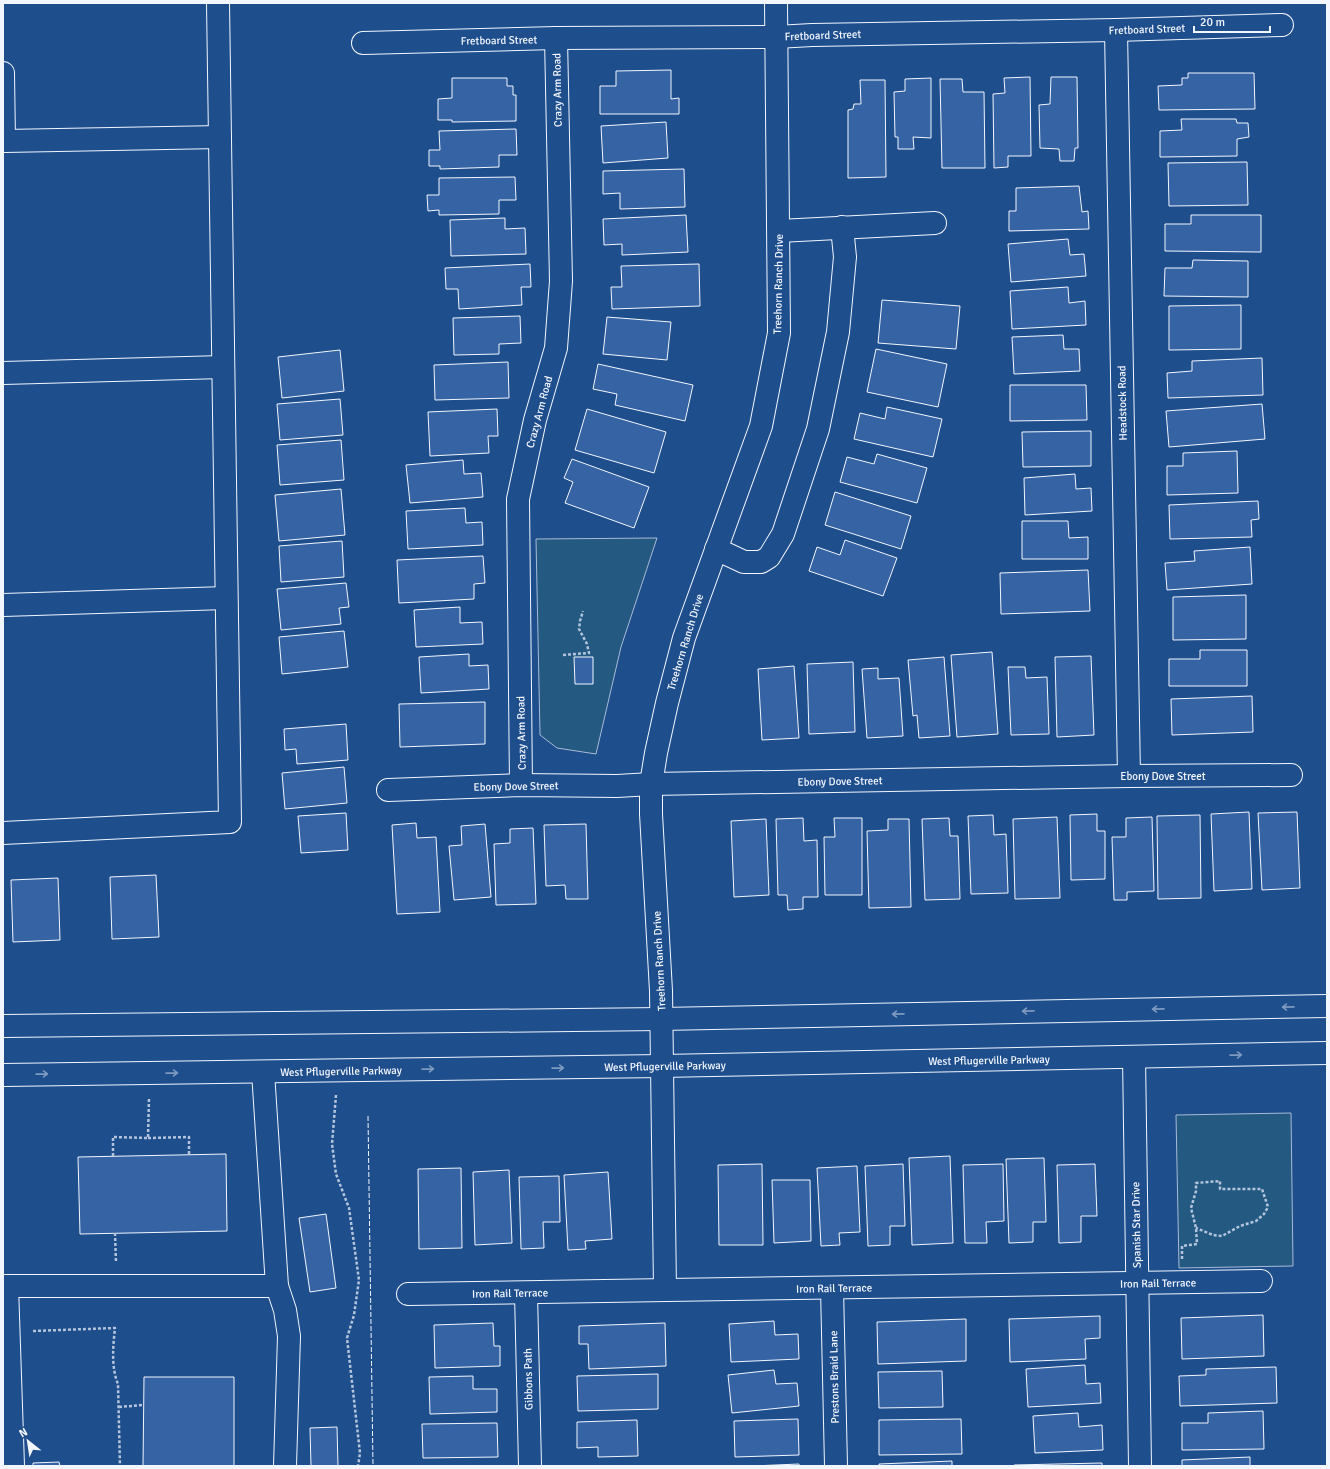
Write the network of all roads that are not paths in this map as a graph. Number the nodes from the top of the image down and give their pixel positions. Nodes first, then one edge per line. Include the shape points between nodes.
1 (218, 3) edge
2 (776, 3) edge
3 (1282, 25) dead end
4 (1116, 30) junction
5 (776, 37) junction
6 (556, 38) junction
7 (363, 43) dead end
8 (3, 73) edge
9 (220, 137) junction
10 (4, 141) edge
11 (936, 223) dead end
12 (842, 227) junction
13 (779, 231) junction
14 (223, 367) junction
15 (3, 374) edge
16 (716, 549) junction
17 (226, 598) junction
18 (3, 605) edge
19 (1291, 775) dead end
20 (1129, 776) junction
21 (651, 784) junction
22 (521, 785) junction
23 (388, 790) dead end
24 (3, 833) edge
25 (1327, 1006) edge
26 (661, 1019) junction
27 (3, 1026) edge
28 (1327, 1053) edge
29 (1134, 1057) junction
30 (662, 1066) junction
31 (263, 1072) junction
32 (3, 1075) edge
33 (1261, 1281) dead end
34 (1137, 1283) junction
35 (5, 1286) edge
36 (277, 1286) junction
37 (832, 1288) junction
38 (666, 1290) junction
39 (526, 1292) junction
40 (408, 1294) dead end
41 (12, 1466) edge
42 (285, 1466) edge
43 (530, 1466) edge
44 (836, 1466) edge
45 (1140, 1466) edge

1 - 9 street
2 - 5 street, Treehorn Ranch Drive
3 - 4 street, Fretboard Street
4 - 5 street, Fretboard Street via 812,34
4 - 20 street, Headstock Road
5 - 6 street, Fretboard Street
5 - 13 street, Treehorn Ranch Drive
6 - 7 street, Fretboard Street
6 - 22 street, Crazy Arm Road via 561,281 556,348 535,420 518,499
8 - 10 street
9 - 10 street
9 - 14 street
11 - 12 street
12 - 13 street
12 - 16 street via 845,257 838,332 818,429 783,534 769,557 761,562 744,562
13 - 16 street, Treehorn Ranch Drive via 779,333 761,426
14 - 15 street
14 - 17 street
16 - 21 street, Treehorn Ranch Drive via 684,638 664,717
17 - 18 street
17 - 24 street via 230,822
19 - 20 street, Ebony Dove Street
20 - 21 street, Ebony Dove Street
21 - 22 street, Ebony Dove Street
21 - 26 street, Treehorn Ranch Drive
22 - 23 street, Ebony Dove Street
25 -> 26 street
26 - 27 street
26 - 30 street, Treehorn Ranch Drive
29 -> 28 street, West Pflugerville Parkway
29 - 30 street, West Pflugerville Parkway
29 - 34 street, Spanish Star Drive
31 -> 30 street, West Pflugerville Parkway
30 - 38 street, Treehorn Ranch Drive
32 -> 31 street, West Pflugerville Parkway
31 - 36 street
33 - 34 street, Iron Rail Terrace
34 - 37 street, Iron Rail Terrace
34 - 45 street, Spanish Star Drive
35 - 36 street
35 - 41 street
36 - 42 street via 289,1336
37 - 38 street, Iron Rail Terrace
37 - 44 street, Prestons Braid Lane
38 - 39 street, Iron Rail Terrace
39 - 40 street, Iron Rail Terrace
39 - 43 street, Gibbons Path

